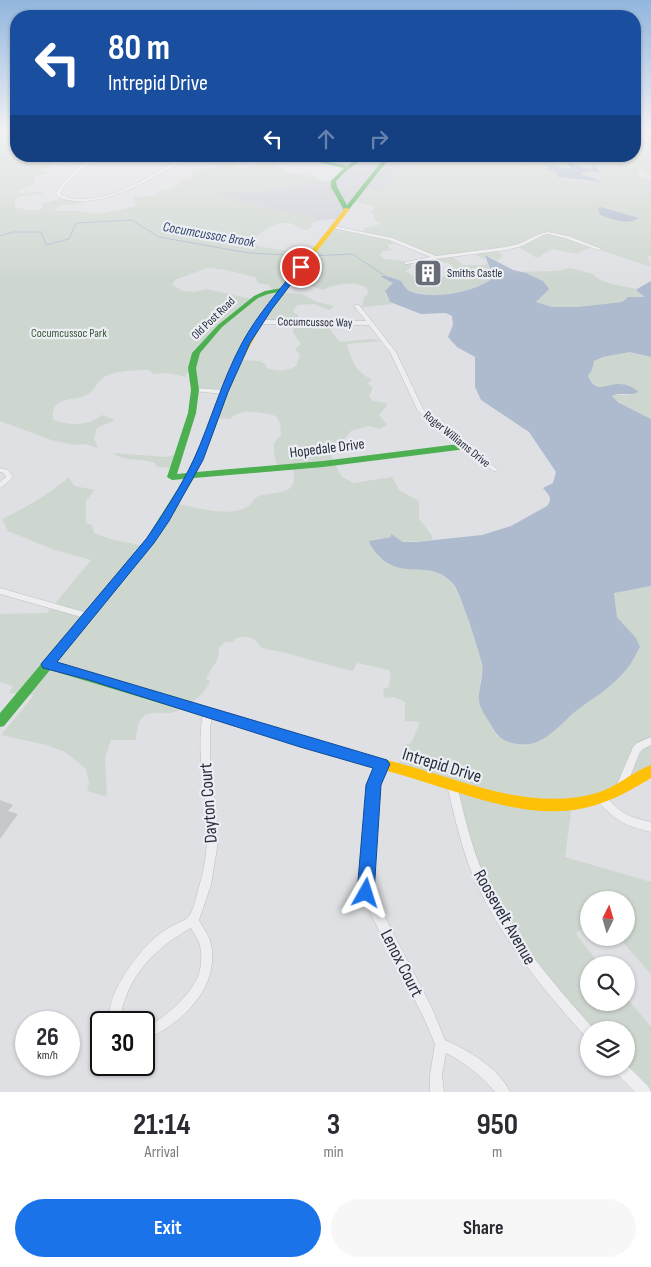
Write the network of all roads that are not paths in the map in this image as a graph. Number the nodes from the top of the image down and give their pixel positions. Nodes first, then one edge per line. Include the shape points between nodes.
1 (68, 180) edge
2 (141, 180) edge
3 (334, 180) edge
4 (370, 180) edge
5 (347, 210) junction
6 (334, 227) junction
7 (600, 249) dead end
8 (434, 257) junction
9 (407, 263) dead end
10 (282, 290) junction
11 (357, 306) dead end
12 (260, 322) junction
13 (371, 323) junction
14 (195, 390) junction
15 (223, 392) junction
16 (466, 446) junction
17 (0, 470) edge
18 (495, 470) dead end
19 (190, 477) junction
20 (0, 486) edge
21 (0, 591) edge
22 (88, 616) junction
23 (48, 664) junction
24 (208, 713) junction
25 (0, 722) edge
26 (651, 741) edge
27 (382, 764) junction
28 (651, 770) edge
29 (452, 785) junction
30 (619, 792) junction
31 (602, 799) junction
32 (651, 827) edge
33 (193, 920) junction
34 (116, 1011) edge
35 (580, 1022) edge
36 (155, 1028) edge
37 (441, 1044) junction
38 (629, 1076) edge
39 (437, 1092) edge
40 (503, 1092) edge
41 (644, 1092) edge

1 - 2 street via 59,196 79,200 106,198
3 - 5 street via 334,187
4 - 5 street
5 - 6 street
6 - 8 street via 390,239
6 - 10 street
7 - 8 street via 546,233 517,245
8 - 9 street
10 - 12 street
10 - 14 street, Old Post Road via 256,297 203,343 193,360
11 - 13 street, Roger Williams Drive
12 - 13 street, Cocumcussoc Way
12 - 15 street
13 - 16 street, Roger Williams Drive via 393,352 420,410
14 - 15 street
14 - 19 street, Old Post Road via 191,418 172,477
15 - 19 street
16 - 18 street, Roger Williams Drive
16 - 19 street, Hopedale Drive
17 - 20 street via 6,471 10,477
19 - 22 street via 150,541
21 - 22 street
22 - 23 street
23 - 24 street, Intrepid Drive
23 - 25 street
24 - 27 street, Intrepid Drive
24 - 33 street, Dayton Court via 204,742 213,840 208,872
26 - 30 street via 636,750
27 - 29 street, Intrepid Drive
27 - 37 street, Lenox Court via 374,785 366,893 428,1012
28 - 30 street, Intrepid Drive
29 - 31 street, Intrepid Drive via 495,798 547,806 577,805
29 - 35 street, Roosevelt Avenue via 470,853 488,894 524,956
30 - 31 street, Intrepid Drive
31 - 32 street via 626,821
33 - 34 street via 152,949 127,982
33 - 36 street via 205,940 207,965 204,977 198,989
37 - 39 street
37 - 40 street via 484,1069
38 - 41 street

